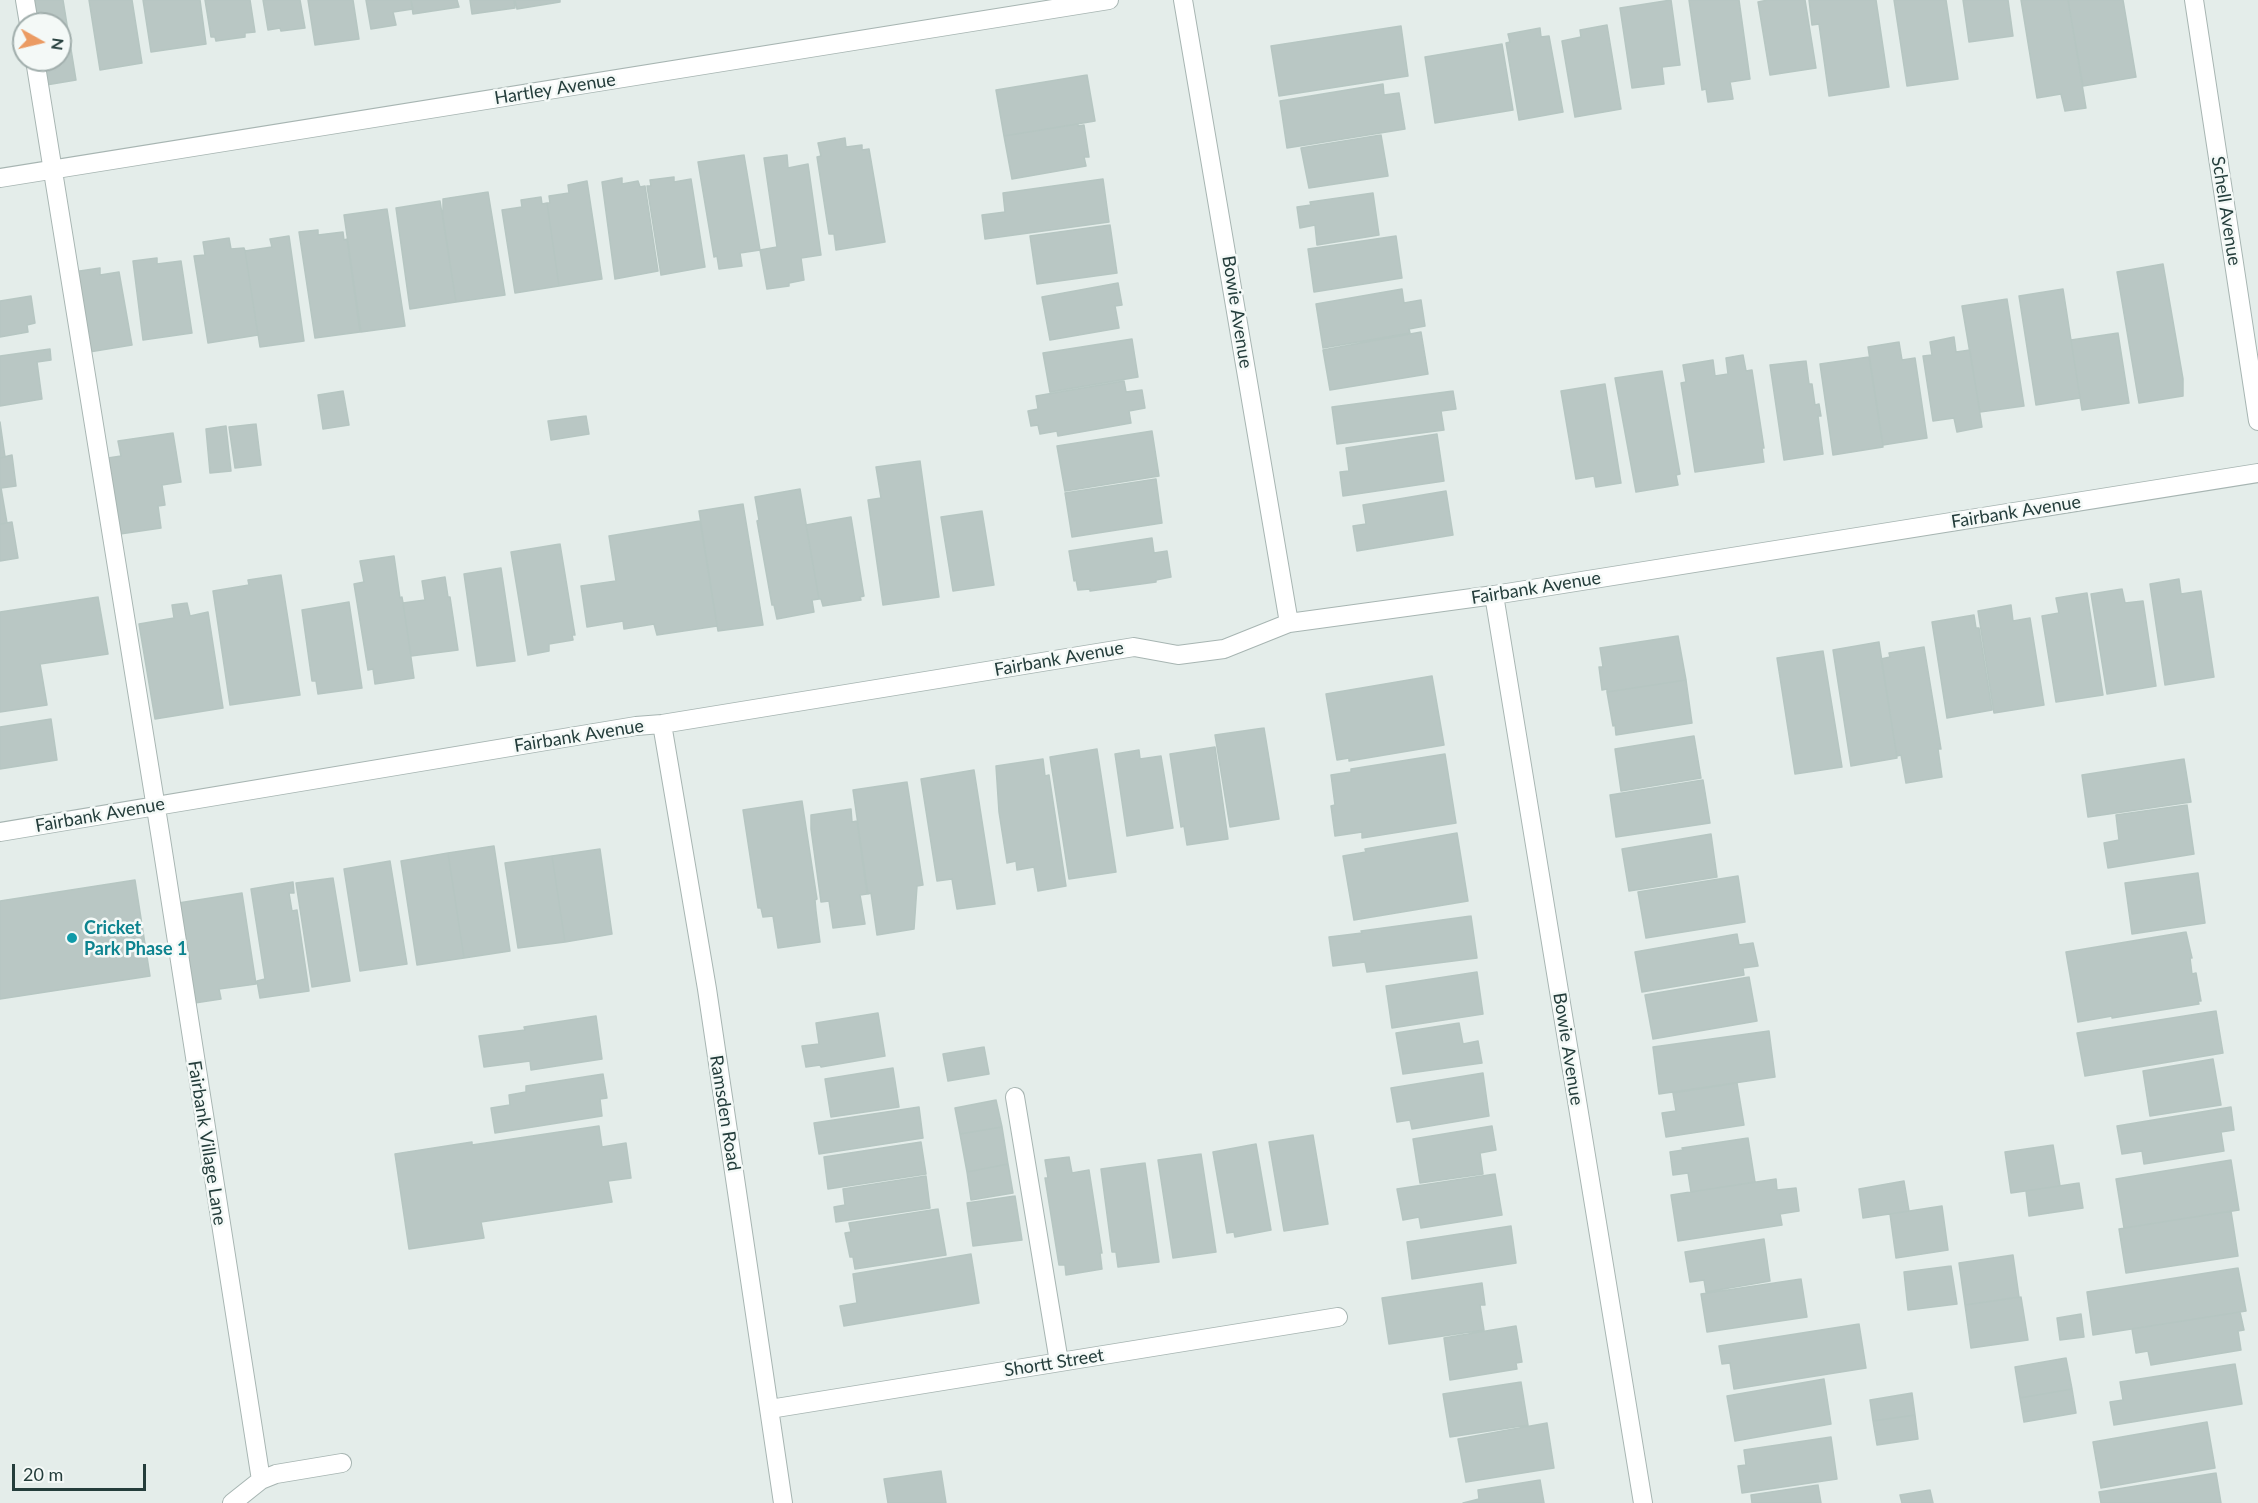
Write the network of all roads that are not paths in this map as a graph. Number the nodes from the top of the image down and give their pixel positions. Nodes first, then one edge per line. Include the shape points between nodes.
1 (1109, 0) edge
2 (1183, 0) edge
3 (2194, 0) edge
4 (37, 72) edge
5 (52, 170) junction
6 (0, 178) edge
7 (2258, 421) edge
8 (2258, 473) edge
9 (1494, 595) junction
10 (1289, 623) junction
11 (662, 724) junction
12 (155, 805) junction
13 (0, 832) edge
14 (1015, 1097) dead end
15 (1338, 1317) dead end
16 (1059, 1362) junction
17 (770, 1409) junction
18 (342, 1463) dead end
19 (261, 1480) junction
20 (232, 1503) edge
21 (783, 1503) edge
22 (1643, 1503) edge

1 - 5 street, Hartley Avenue
2 - 10 street, Bowie Avenue
3 - 7 street, Schell Avenue
4 - 5 street, Fairbank Village Lane
5 - 6 street, Hartley Avenue
5 - 12 street, Fairbank Village Lane
8 - 9 street, Fairbank Avenue
9 - 10 street, Fairbank Avenue
9 - 22 street, Bowie Avenue
10 - 11 street, Fairbank Avenue via 1224,649 1178,655 1134,647
11 - 12 street, Fairbank Avenue
11 - 17 street, Ramsden Road via 707,989
12 - 13 street, Fairbank Avenue
12 - 19 street, Fairbank Village Lane
14 - 16 street
15 - 16 street, Shortt Street
16 - 17 street, Shortt Street
17 - 21 street, Ramsden Road
18 - 19 street
19 - 20 street

